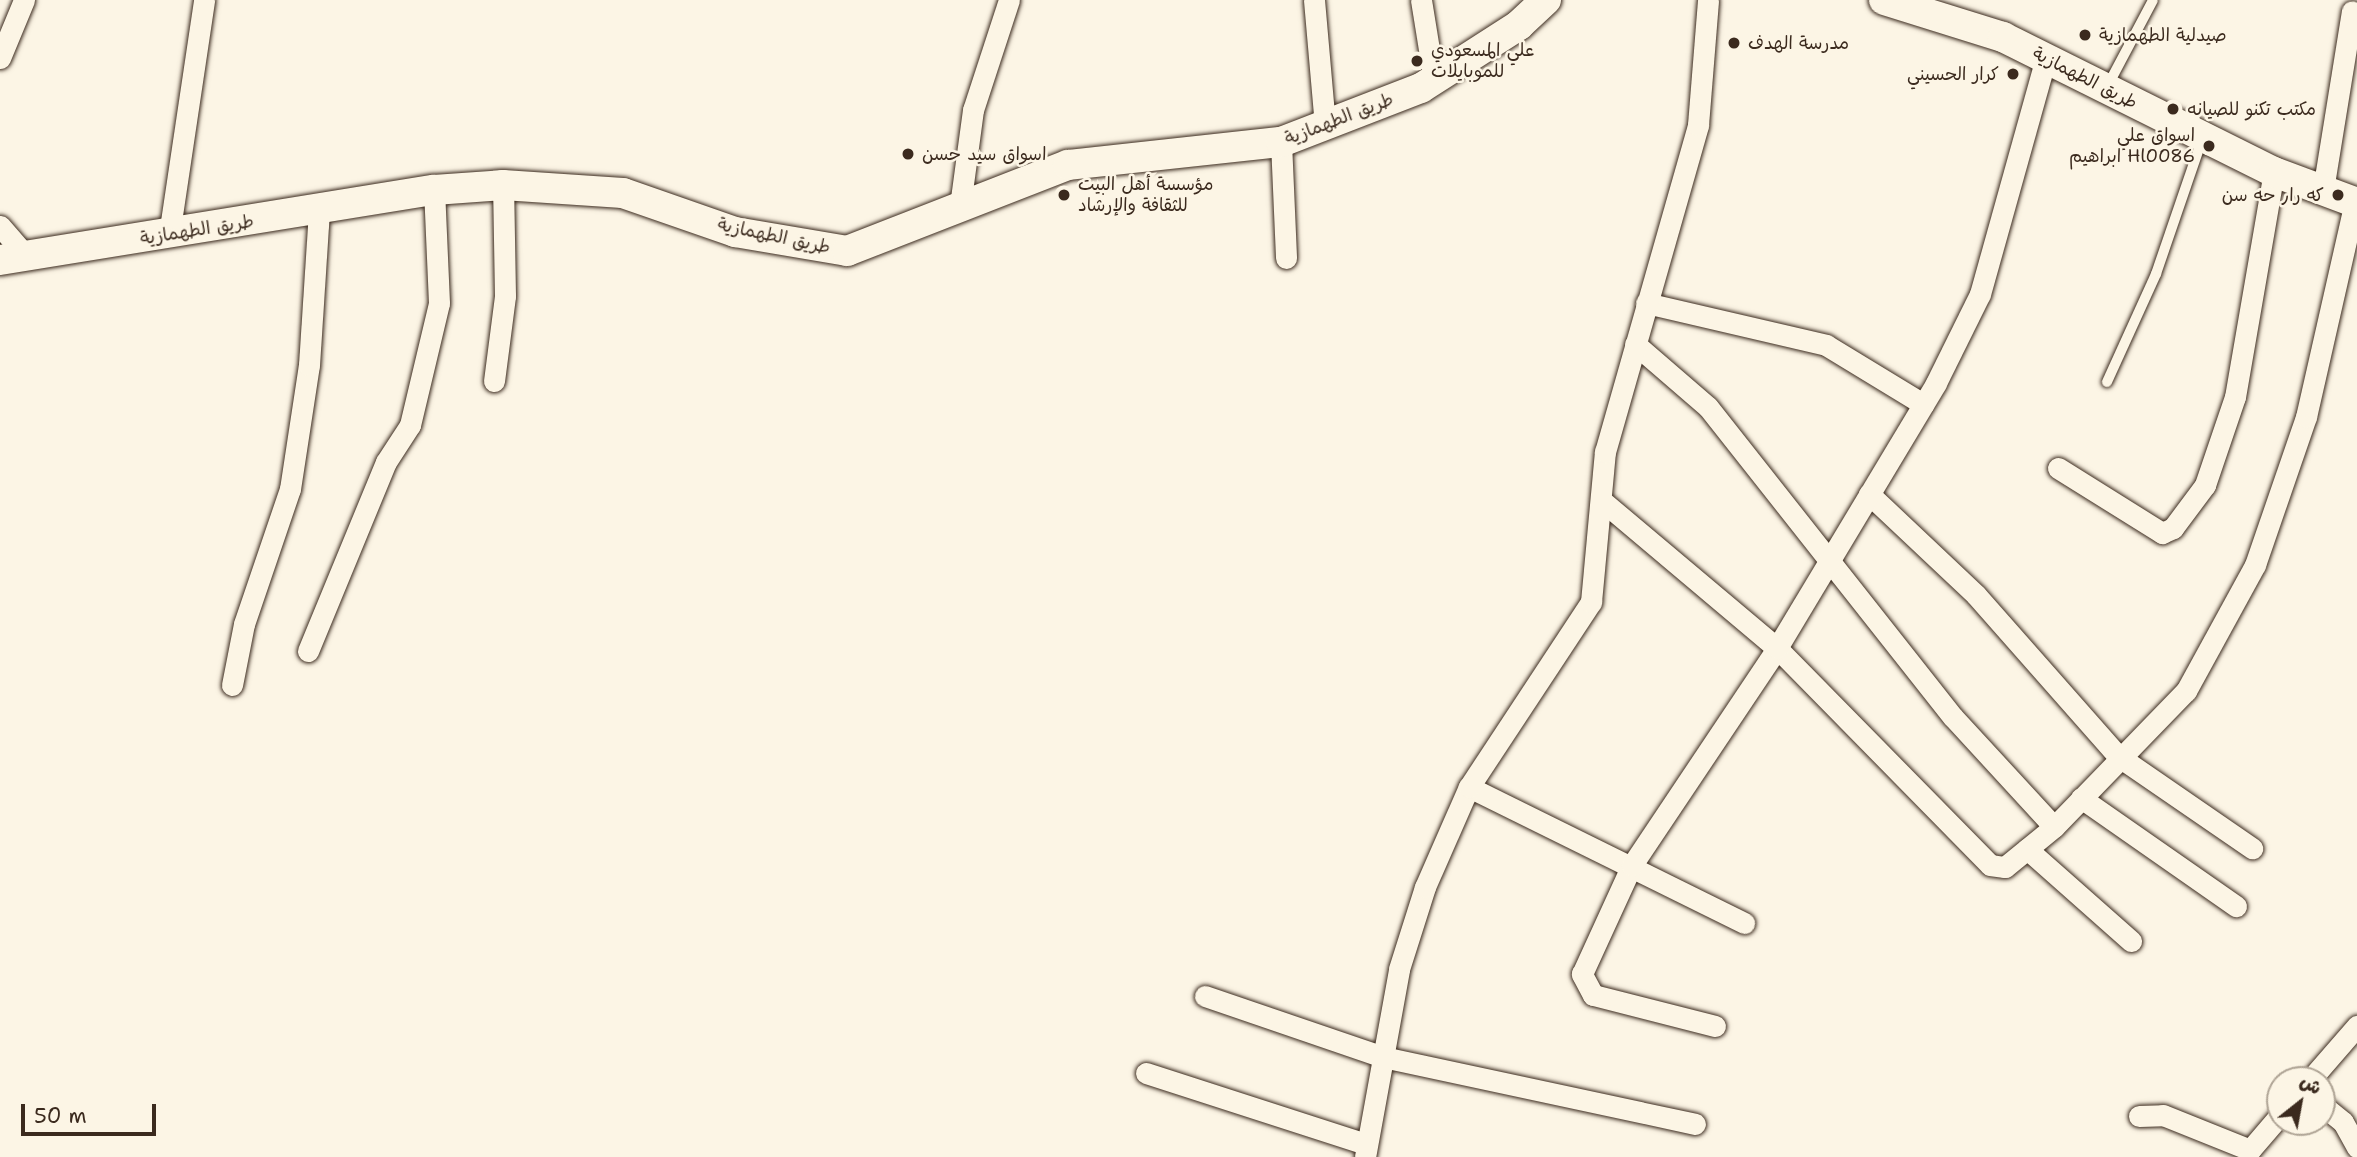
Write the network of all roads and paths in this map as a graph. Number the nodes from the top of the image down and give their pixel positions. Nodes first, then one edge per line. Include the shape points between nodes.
1 (24, 0) edge
2 (204, 0) edge
3 (1009, 0) edge
4 (1314, 0) edge
5 (1421, 0) edge
6 (1546, 0) edge
7 (1708, 0) edge
8 (1884, 0) edge
9 (2153, 0) edge
10 (2352, 11) dead end
11 (0, 58) edge
12 (2046, 58) junction
13 (1434, 80) junction
14 (2107, 89) junction
15 (1325, 125) junction
16 (2203, 137) junction
17 (1281, 142) junction
18 (2274, 172) junction
19 (503, 185) junction
20 (434, 190) junction
21 (2323, 190) junction
22 (2356, 202) edge
23 (960, 206) junction
24 (319, 211) junction
25 (0, 226) edge
26 (169, 235) junction
27 (13, 258) edge
28 (1286, 258) dead end
29 (1646, 303) junction
30 (1635, 344) junction
31 (494, 382) dead end
32 (2107, 382) dead end
33 (1923, 404) junction
34 (2058, 468) dead end
35 (1869, 494) junction
36 (1601, 500) junction
37 (1828, 563) junction
38 (1777, 648) junction
39 (308, 651) dead end
40 (232, 684) dead end
41 (2118, 756) junction
42 (1469, 787) junction
43 (2081, 797) junction
44 (2054, 827) junction
45 (2252, 848) dead end
46 (2027, 849) junction
47 (1632, 865) junction
48 (2236, 906) dead end
49 (1744, 923) dead end
50 (2131, 941) dead end
51 (1205, 996) dead end
52 (1715, 1026) dead end
53 (2357, 1026) edge
54 (1383, 1057) junction
55 (2322, 1066) edge
56 (1146, 1073) dead end
57 (2139, 1115) dead end
58 (2336, 1116) edge
59 (1695, 1124) dead end
60 (2266, 1131) edge
61 (2357, 1147) edge
62 (1366, 1150) edge

1 - 11 street
2 - 26 street
3 - 23 street via 973,110
4 - 15 street
5 - 13 street
6 - 13 main road, طريق الطهمازية
7 - 29 street via 1699,125
8 - 12 main road, طريق الطهمازية via 2003,37
9 - 14 lane
10 - 21 street
12 - 14 main road, طريق الطهمازية
12 - 33 street via 1980,294
13 - 15 main road, طريق الطهمازية
14 - 16 main road, طريق الطهمازية
15 - 17 main road, طريق الطهمازية
16 - 18 main road, طريق الطهمازية
16 - 32 lane via 2156,274
17 - 23 main road, طريق الطهمازية via 1068,165
17 - 28 street
18 - 21 main road, طريق الطهمازية
18 - 34 street via 2235,397 2206,485 2173,528 2162,533
19 - 20 main road, طريق الطهمازية
19 - 23 main road, طريق الطهمازية via 623,193 735,232 847,251
19 - 31 street via 505,296
20 - 24 main road, طريق الطهمازية
20 - 39 street via 439,303 410,425 386,462
21 - 22 main road, طريق الطهمازية
22 - 41 street via 2306,417 2255,565 2186,691
24 - 26 main road, طريق الطهمازية
24 - 40 street via 309,365 290,489 244,624
25 - 27 street
26 - 27 main road, طريق الطهمازية
29 - 30 street
29 - 33 street via 1826,345
30 - 36 street via 1605,452
30 - 37 street via 1709,407
33 - 35 street
35 - 37 street
35 - 41 street via 1976,595
36 - 38 street
36 - 42 street via 1591,602
37 - 38 street
37 - 44 street via 1953,716
38 - 46 street via 1990,865 2006,867
38 - 47 street
41 - 43 street
41 - 45 street
42 - 47 street
42 - 54 street via 1425,887 1399,969
43 - 44 street
43 - 48 street
44 - 46 street
46 - 50 street
47 - 49 street
47 - 52 street via 1582,974 1584,986 1593,995
51 - 54 street
53 - 55 street
54 - 59 street
54 - 62 street
56 - 62 street
57 - 60 street via 2163,1115 2249,1150
58 - 61 street

